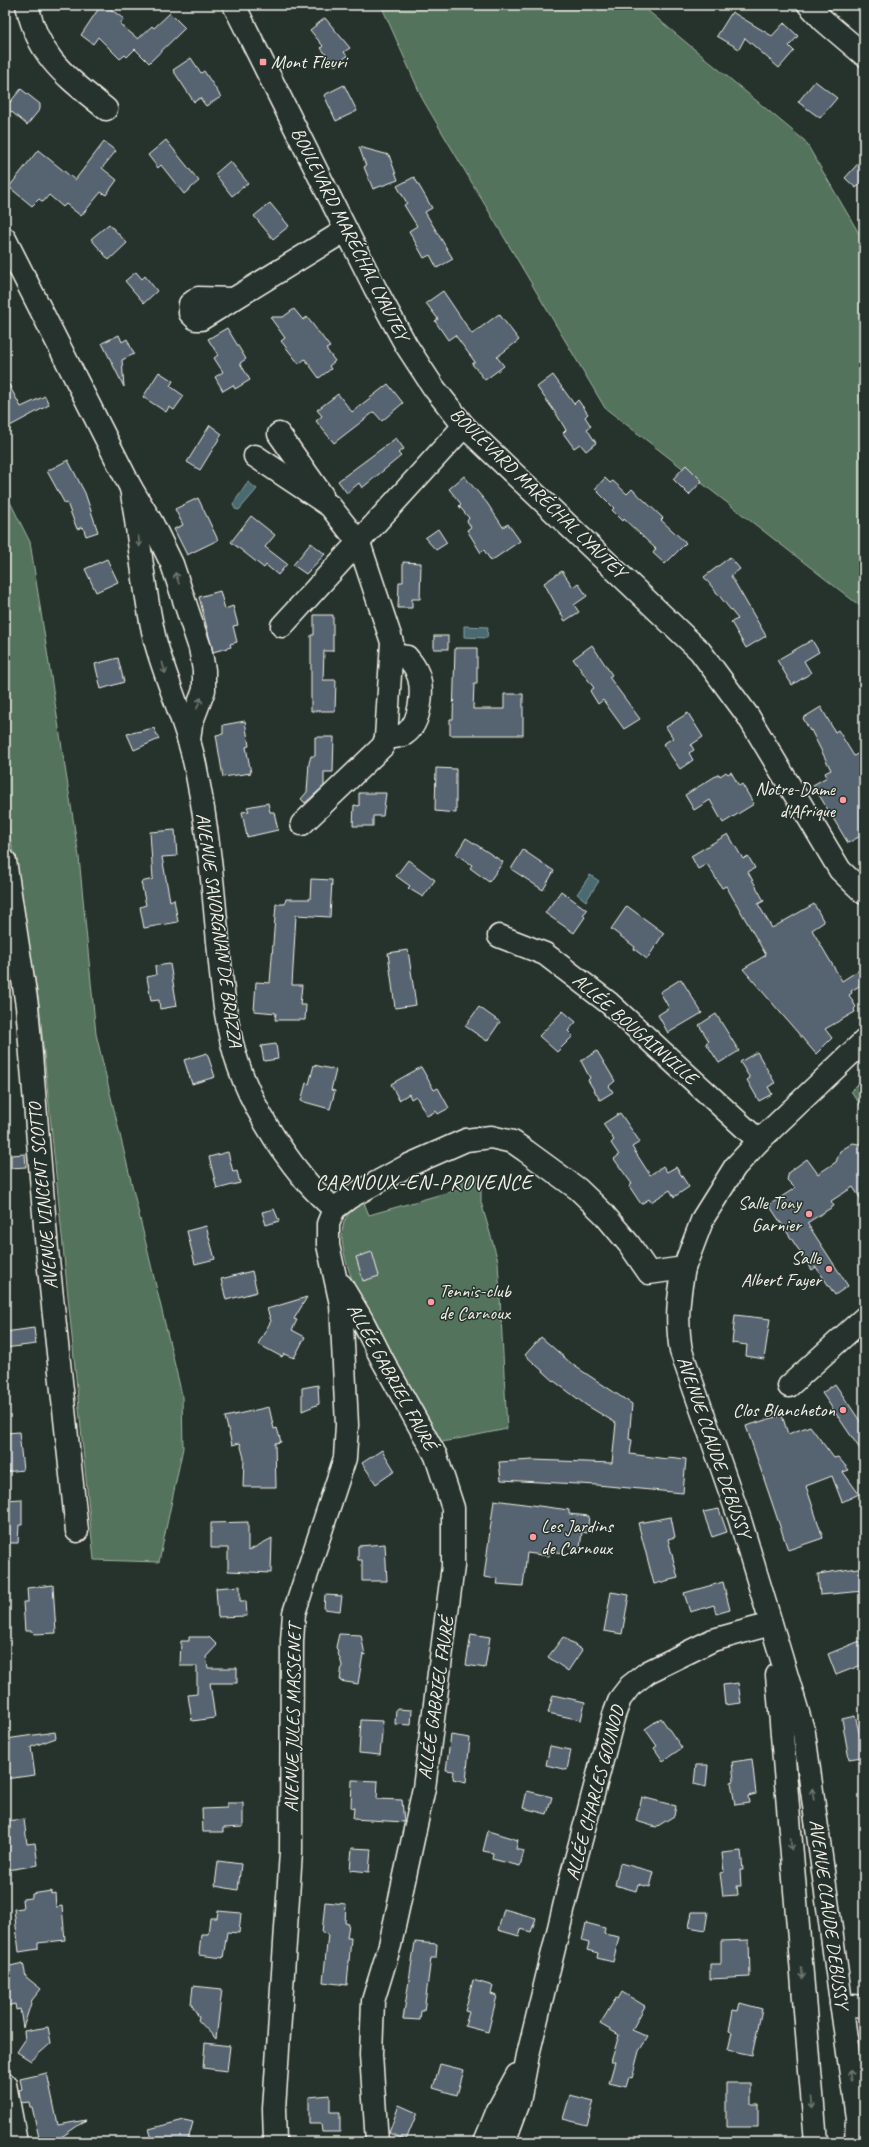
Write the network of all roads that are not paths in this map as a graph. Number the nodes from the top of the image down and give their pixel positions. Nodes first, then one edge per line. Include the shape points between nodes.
1 (27, 5) edge
2 (234, 5) edge
3 (809, 5) edge
4 (864, 55) edge
5 (106, 110) dead end
6 (346, 230) junction
7 (5, 239) edge
8 (233, 299) dead end
9 (464, 426) junction
10 (279, 434) dead end
11 (255, 456) dead end
12 (131, 488) junction
13 (330, 506) junction
14 (359, 543) junction
15 (282, 626) dead end
16 (392, 655) junction
17 (386, 738) junction
18 (189, 740) junction
19 (302, 824) dead end
20 (5, 861) edge
21 (861, 888) edge
22 (499, 936) dead end
23 (864, 1041) edge
24 (758, 1141) junction
25 (334, 1209) junction
26 (684, 1268) junction
27 (335, 1277) junction
28 (864, 1318) edge
29 (789, 1386) dead end
30 (77, 1531) dead end
31 (771, 1624) junction
32 (804, 1733) junction
33 (784, 1743) junction
34 (841, 2005) junction
35 (864, 2007) edge
36 (528, 2055) junction
37 (5, 2084) edge
38 (16, 2142) edge
39 (275, 2142) edge
40 (378, 2142) edge
41 (485, 2142) edge
42 (504, 2142) edge
43 (816, 2142) edge
44 (856, 2142) edge

1 - 5 street via 32,26 42,49 57,68
2 - 6 street, BOULEVARD MARÉCHAL LYAUTEY
3 - 4 street
6 - 8 street
6 - 9 street, BOULEVARD MARÉCHAL LYAUTEY via 406,345 434,388
7 - 12 street, AVENUE SAVORGNAN DE BRAZZA
9 - 14 street
9 - 21 street, BOULEVARD MARÉCHAL LYAUTEY via 700,651 748,716 840,870
10 - 13 street
11 - 13 street
12 -> 18 street, AVENUE SAVORGNAN DE BRAZZA via 145,589 155,638
18 -> 12 street, AVENUE SAVORGNAN DE BRAZZA via 191,724 204,690 200,648 172,564
13 - 14 street
14 - 15 street
14 - 16 street via 392,642
16 - 17 street
16 - 17 street via 407,657 417,671 421,693 418,715 411,729 404,736
17 - 19 street via 379,751
18 - 25 street, AVENUE SAVORGNAN DE BRAZZA via 205,822 230,1038 251,1095 276,1139 302,1176
20 - 30 street, AVENUE VINCENT SCOTTO via 28,1006 47,1250
22 - 24 street, ALLÉE BOUGAINVILLE via 545,954 609,1003
23 - 24 street, AVENUE CLAUDE DEBUSSY
24 - 26 street, AVENUE CLAUDE DEBUSSY via 719,1191 704,1218
25 - 26 street via 350,1196 409,1165 466,1140 492,1137 513,1142 578,1189 603,1212 649,1273
25 - 27 street, AVENUE JULES MASSENET via 328,1224 328,1245
26 - 31 street, AVENUE CLAUDE DEBUSSY via 677,1304 681,1351 740,1520
27 - 39 street, AVENUE JULES MASSENET via 341,1304 346,1452 339,1482 294,1613 291,1852 274,2109
27 - 40 street, ALLÉE GABRIEL FAURÉ via 362,1320 436,1456 453,1508 453,1566 424,1788 390,1945 373,2001 372,2054
28 - 29 street
31 - 32 street, AVENUE CLAUDE DEBUSSY
31 - 33 street, AVENUE CLAUDE DEBUSSY
31 - 36 street, ALLÉE CHARLES GOUNOD via 712,1640 648,1672 630,1686 620,1699 573,1870
32 - 33 street via 800,1729 789,1728
34 -> 32 street, AVENUE CLAUDE DEBUSSY
33 -> 43 street, AVENUE CLAUDE DEBUSSY
34 - 35 street
44 -> 34 street, AVENUE CLAUDE DEBUSSY via 857,2118
36 - 41 street, ALLÉE CHARLES GOUNOD via 498,2110
36 - 42 street, ALLÉE CHARLES GOUNOD via 519,2102
37 - 38 street

